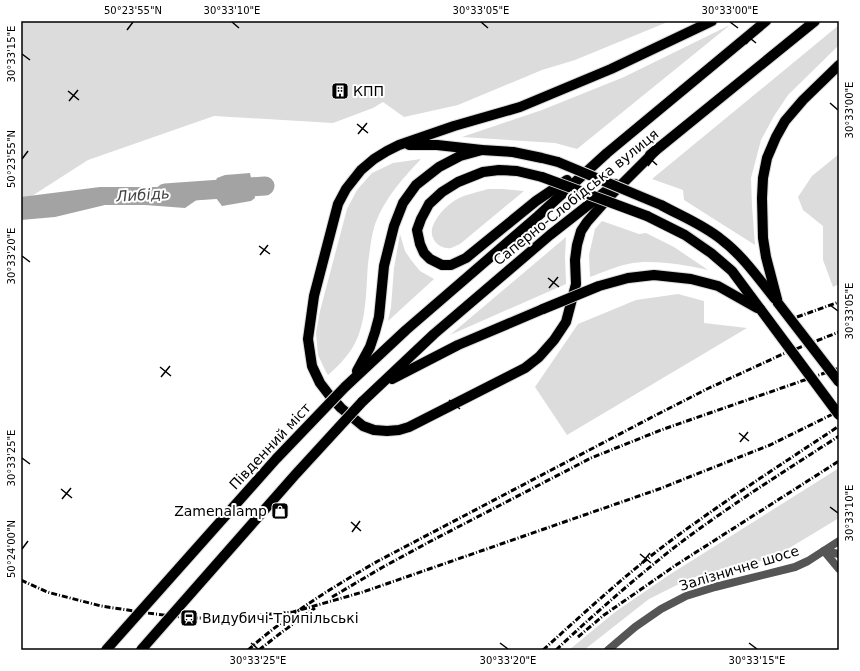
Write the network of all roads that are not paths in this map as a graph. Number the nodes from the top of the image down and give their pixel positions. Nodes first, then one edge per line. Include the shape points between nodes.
1 (712, 21) edge
2 (766, 21) edge
3 (815, 21) edge
4 (839, 65) edge
5 (399, 145) junction
6 (437, 145) junction
7 (482, 150) junction
8 (655, 151) junction
9 (607, 153) junction
10 (439, 167) junction
11 (778, 303) junction
12 (761, 310) junction
13 (353, 379) junction
14 (839, 382) edge
15 (378, 386) junction
16 (345, 387) joint
17 (839, 415) edge
18 (839, 540) edge
19 (824, 551) junction
20 (839, 554) edge
21 (839, 569) edge
22 (106, 650) edge
23 (141, 650) edge
24 (608, 650) edge

1 - 5 main road via 611,69 520,107
2 - 9 main road, Саперно-Слобідська вулиця
3 - 8 main road, Саперно-Слобідська вулиця
4 - 11 main road via 785,121 767,158 762,198 763,238
5 - 6 main road
5 - 8 main road via 361,170 338,204 314,296 308,338 312,366 330,396 363,426 387,431 409,427 525,368 539,357 566,322 576,284 575,260 581,231 610,196
6 - 7 main road
6 - 10 main road via 446,152 446,158
7 - 10 main road via 460,156
7 - 11 main road, bridge via 513,152 558,162 661,205 722,240 744,261
8 - 15 main road, Саперно-Слобідська вулиця via 544,240 434,334
9 - 12 main road, bridge via 536,201 466,258 451,265 442,265 424,253 417,230 420,219 429,204 442,192 483,172 517,171 542,176 647,216 685,236 732,271
9 - 13 main road, Саперно-Слобідська вулиця
10 - 13 main road via 416,186 403,203 384,266 379,317 370,347
11 - 14 main road, bridge
12 - 15 main road, bridge via 718,286 654,275 628,278 599,286 458,345
12 - 17 main road, bridge
13 - 16 main road, Саперно-Слобідська вулиця
15 - 23 main road, Саперно-Слобідська вулиця, bridge via 295,475
16 - 22 main road, Південний міст, bridge via 276,459
18 - 19 street, Залізничне шосе
19 - 20 street
19 - 21 street
19 - 24 street, Залізничне шосе via 795,566 686,596 635,627

